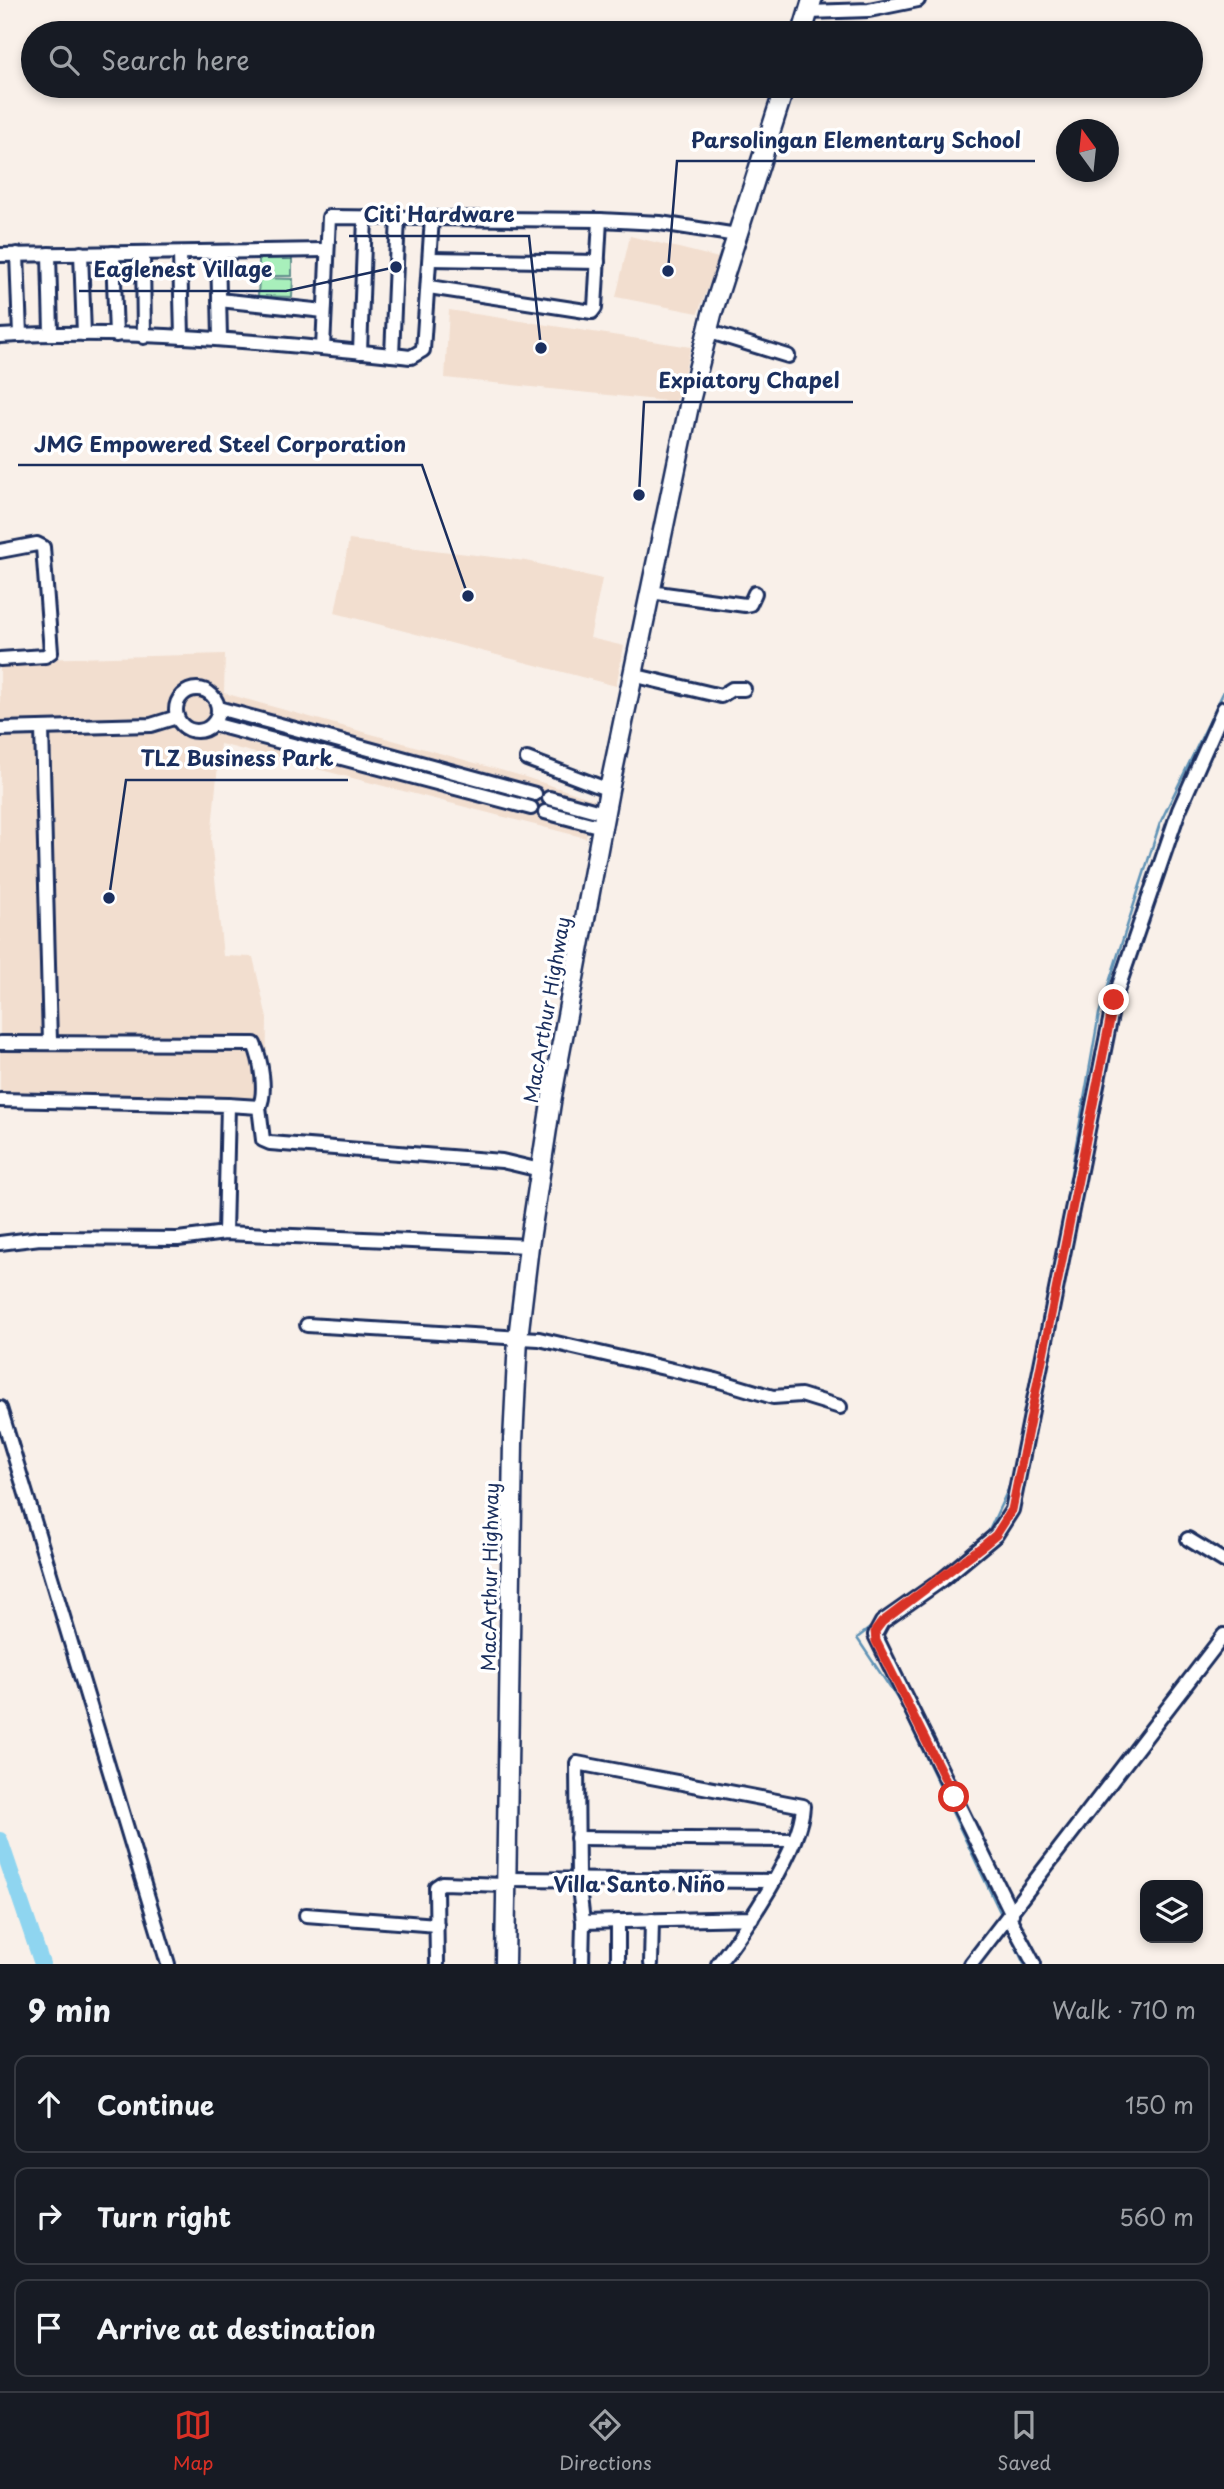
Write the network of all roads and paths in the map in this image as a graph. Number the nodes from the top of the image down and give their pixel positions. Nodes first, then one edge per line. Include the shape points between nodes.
1 (918, 0) edge
2 (811, 6) edge
3 (781, 98) edge
4 (365, 217) junction
5 (398, 217) junction
6 (432, 218) junction
7 (600, 220) junction
8 (737, 235) junction
9 (326, 250) junction
10 (218, 252) junction
11 (81, 253) junction
12 (113, 253) junction
13 (143, 253) junction
14 (180, 253) junction
15 (17, 254) junction
16 (49, 254) junction
17 (0, 255) edge
18 (431, 259) junction
19 (598, 262) junction
20 (429, 287) junction
21 (219, 300) junction
22 (324, 311) junction
23 (707, 331) junction
24 (51, 333) junction
25 (84, 334) junction
26 (20, 335) junction
27 (116, 335) junction
28 (0, 336) edge
29 (144, 337) junction
30 (183, 337) junction
31 (220, 338) junction
32 (323, 348) junction
33 (360, 352) junction
34 (392, 355) junction
35 (788, 356) dead end
36 (0, 551) edge
37 (650, 592) junction
38 (755, 593) dead end
39 (0, 659) edge
40 (632, 675) junction
41 (744, 689) dead end
42 (218, 708) junction
43 (1224, 708) edge
44 (177, 717) junction
45 (213, 724) junction
46 (42, 728) junction
47 (0, 729) edge
48 (304, 732) junction
49 (300, 747) junction
50 (378, 752) junction
51 (527, 759) dead end
52 (375, 767) junction
53 (451, 772) junction
54 (450, 787) junction
55 (609, 790) junction
56 (535, 794) dead end
57 (549, 798) dead end
58 (531, 808) dead end
59 (545, 812) dead end
60 (603, 820) junction
61 (0, 1042) edge
62 (50, 1042) junction
63 (0, 1100) edge
64 (228, 1105) junction
65 (259, 1107) junction
66 (540, 1170) junction
67 (225, 1233) junction
68 (0, 1243) edge
69 (529, 1246) junction
70 (307, 1325) dead end
71 (519, 1338) junction
72 (840, 1407) dead end
73 (0, 1408) edge
74 (1188, 1539) dead end
75 (1224, 1561) edge
76 (1224, 1635) edge
77 (577, 1838) junction
78 (794, 1840) junction
79 (578, 1879) junction
80 (771, 1881) junction
81 (506, 1882) junction
82 (306, 1916) dead end
83 (1010, 1916) junction
84 (752, 1918) junction
85 (652, 1920) junction
86 (618, 1921) junction
87 (583, 1922) junction
88 (437, 1925) junction
89 (168, 1964) edge
90 (437, 1964) edge
91 (505, 1964) edge
92 (582, 1964) edge
93 (618, 1964) edge
94 (651, 1964) edge
95 (718, 1964) edge
96 (971, 1964) edge
97 (1034, 1964) edge

1 - 2 street via 869,10
3 - 8 highway, MacArthur Highway
4 - 5 street
4 - 9 street via 329,217
4 - 33 street
5 - 6 street
5 - 34 street
6 - 7 street
6 - 18 street
7 - 8 street via 660,223
7 - 19 street
8 - 23 highway, MacArthur Highway
9 - 10 street
9 - 22 street
10 - 14 street
10 - 21 street
11 - 12 street
11 - 16 street
11 - 25 street
12 - 13 street
12 - 27 street
13 - 14 street
13 - 29 street
14 - 30 street
15 - 16 street
15 - 17 street
15 - 26 street
16 - 24 street
18 - 19 street
18 - 20 street
19 - 20 street via 595,309 587,313
20 - 34 street via 423,349 411,357
21 - 22 street
21 - 31 street
22 - 32 street
23 - 35 street
23 - 37 highway, MacArthur Highway
24 - 25 street
24 - 26 street
25 - 27 street
26 - 28 street
27 - 29 street
29 - 30 street
30 - 31 street
31 - 32 street
32 - 33 street
33 - 34 street
36 - 39 street via 37,544 43,547 51,652
37 - 38 street via 745,605
37 - 40 highway, MacArthur Highway
40 - 41 street via 721,696
40 - 55 highway, MacArthur Highway
42 - 44 street via 211,693 188,691 180,698
42 - 45 street
42 - 48 street
43 - 83 street via 1179,810 1114,1000 1012,1510 996,1535 875,1631
44 - 45 street via 193,730
44 - 46 street via 151,725
45 - 49 street
46 - 47 street
46 - 62 street
48 - 49 street
48 - 50 street
49 - 52 street
50 - 52 street
50 - 53 street
51 - 55 street
52 - 54 street
53 - 54 street
53 - 56 street
54 - 58 street
55 - 60 highway, MacArthur Highway
57 - 60 street
59 - 60 street
60 - 66 highway, MacArthur Highway
61 - 62 street
62 - 65 street via 254,1044 260,1073
63 - 64 street
64 - 65 street
64 - 67 street
65 - 66 street via 263,1140 270,1143 502,1161
66 - 69 highway, MacArthur Highway
67 - 68 street via 178,1239 40,1238
67 - 69 street
69 - 71 highway, MacArthur Highway
70 - 71 street
71 - 72 street via 650,1364 773,1397 801,1395
71 - 81 highway, MacArthur Highway
73 - 89 street
74 - 75 street
76 - 83 street
77 - 78 street
77 - 78 street via 579,1763 801,1804 804,1809
77 - 79 street
78 - 80 street
79 - 80 street
79 - 81 street
79 - 87 street
80 - 84 street
81 - 88 street via 438,1885
81 - 91 highway, MacArthur Highway
82 - 88 street
83 - 96 street
83 - 97 street
84 - 85 street
84 - 95 street
85 - 86 street
85 - 94 street
86 - 87 street
86 - 93 street
87 - 92 street
88 - 90 street

